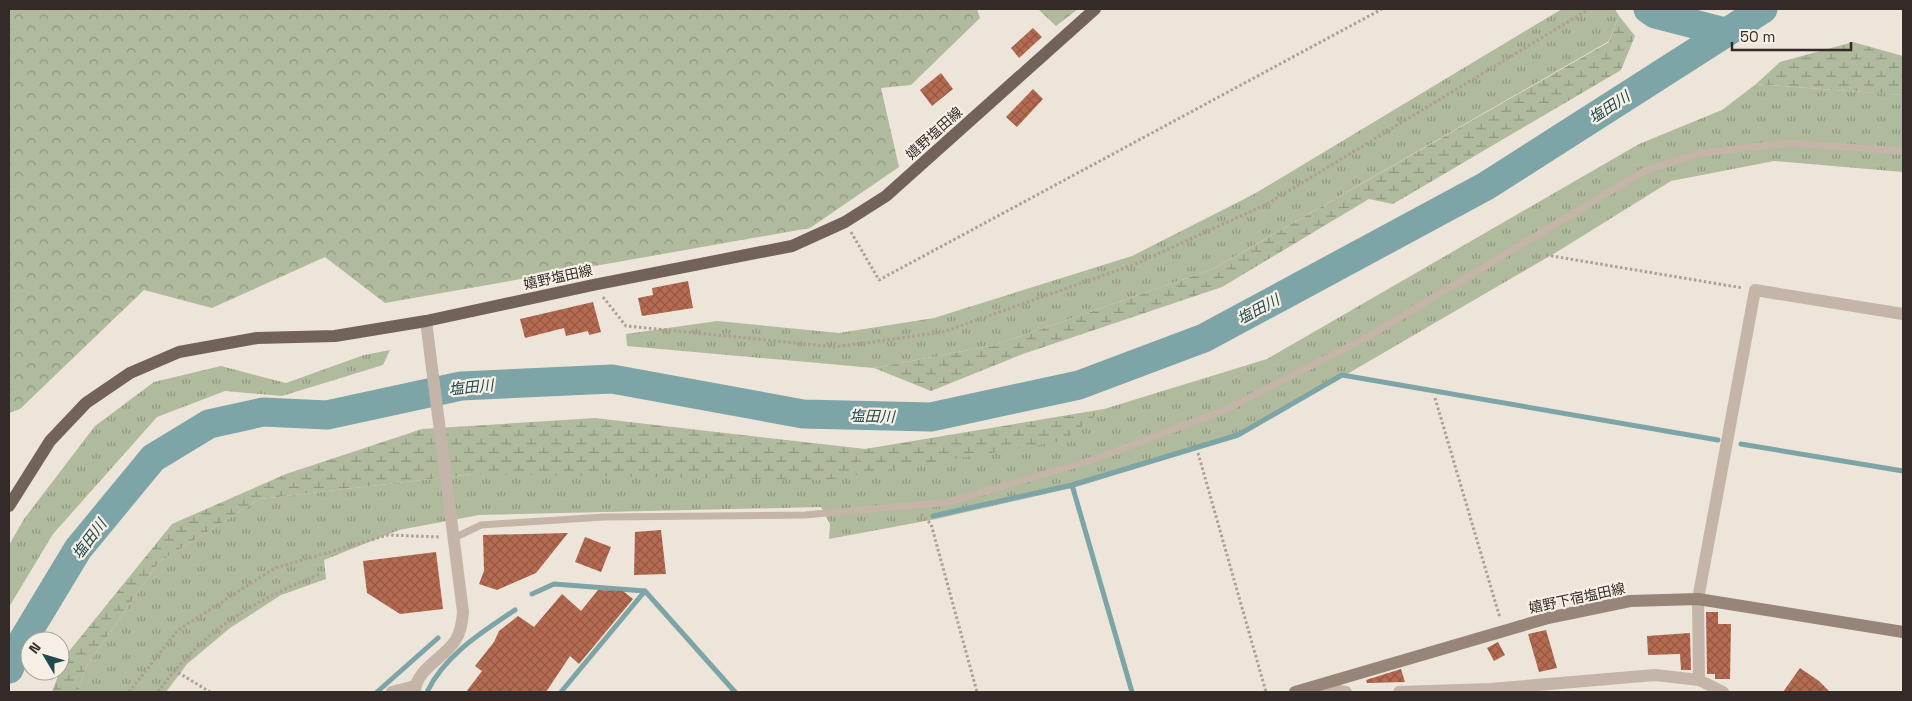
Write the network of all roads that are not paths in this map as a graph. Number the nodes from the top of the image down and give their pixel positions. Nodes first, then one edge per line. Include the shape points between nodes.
1 (1095, 9) edge
2 (1903, 151) edge
3 (1903, 314) edge
4 (426, 321) junction
5 (9, 506) edge
6 (453, 533) junction
7 (1698, 600) junction
8 (1903, 632) edge
9 (1699, 680) junction
10 (1313, 687) junction
11 (415, 689) edge
12 (392, 692) edge
13 (1295, 692) edge
14 (1346, 692) edge
15 (1399, 692) edge
16 (1723, 692) edge

1 - 4 main road, 嬉野塩田線 via 886,196 845,222 792,246 593,284
2 - 6 lane via 1790,143 1700,153 1644,170 1369,336 1227,409 1092,460 949,502 805,515 604,517 481,524
3 - 7 street via 1755,290
4 - 5 main road, 嬉野塩田線 via 335,336 257,338 179,352 130,373 86,403 50,441
4 - 6 street
6 - 11 street via 463,612 461,630 454,643 425,670
7 - 8 main road, 嬉野下宿塩田線
7 - 9 street
7 - 10 main road, 嬉野下宿塩田線 via 1630,601 1548,618
9 - 15 street via 1655,676 1490,689
9 - 16 street
10 - 13 main road, 嬉野下宿塩田線
10 - 14 street
11 - 12 street

